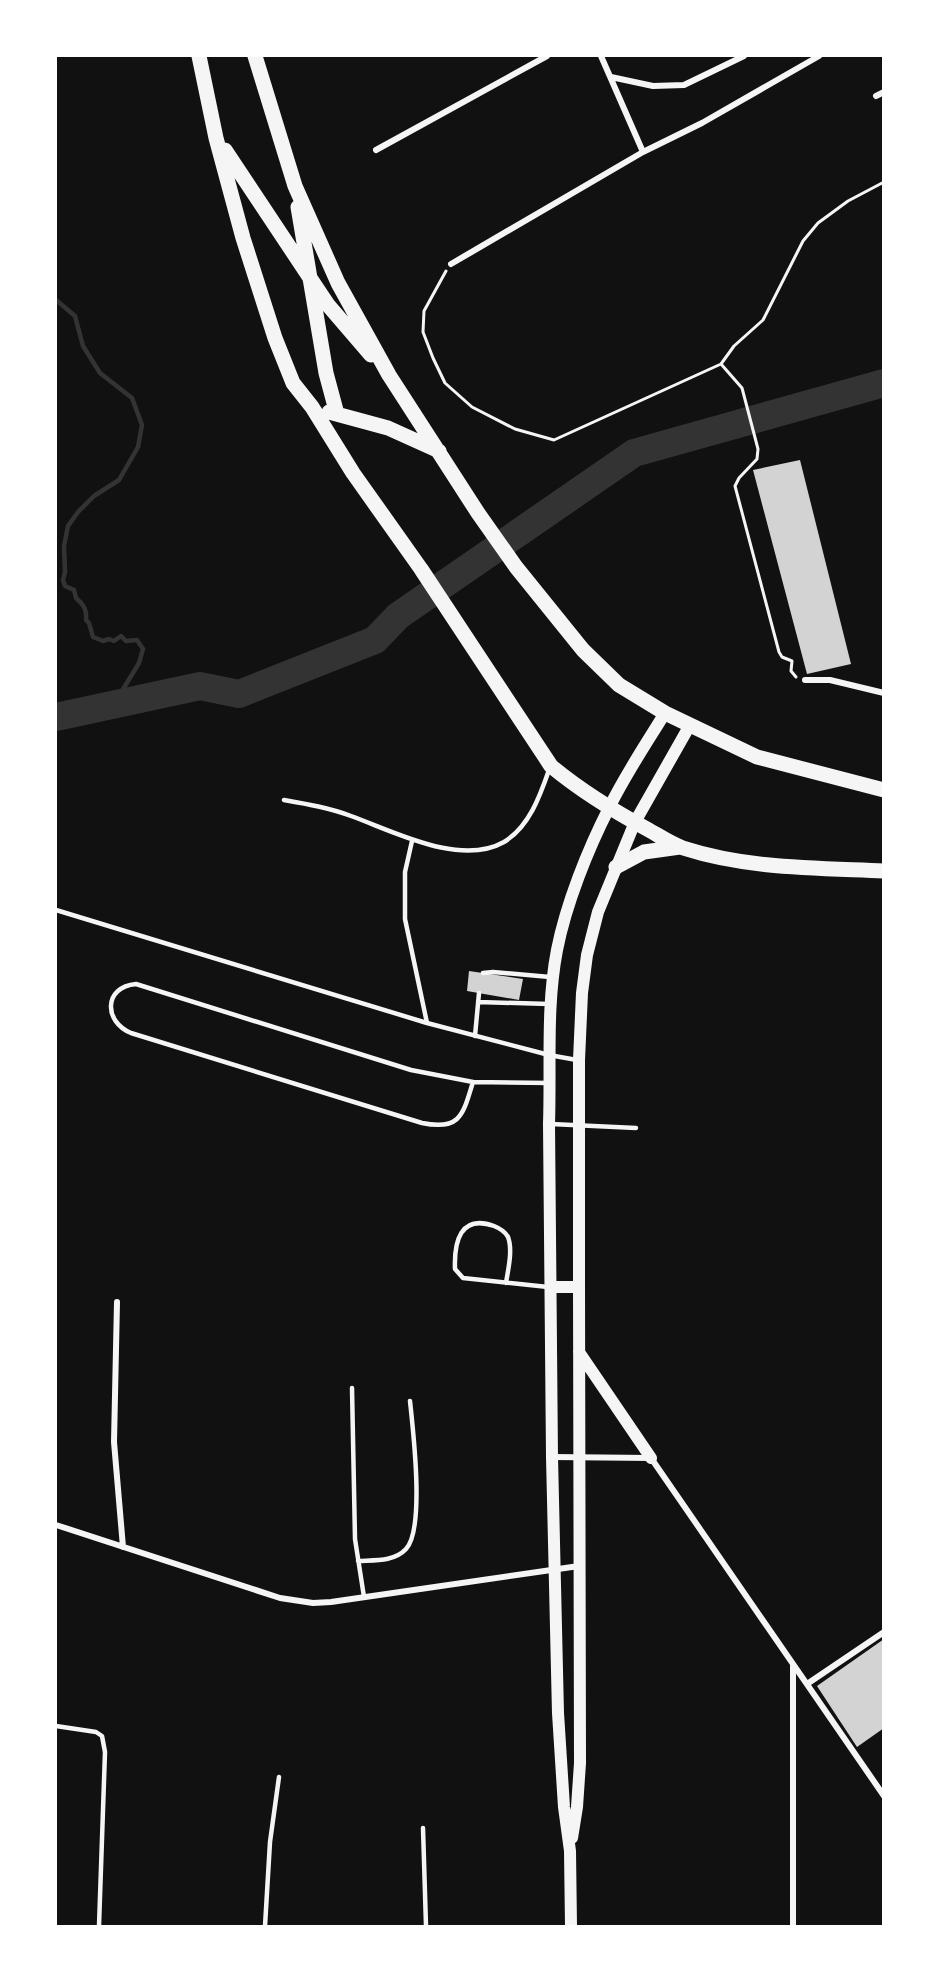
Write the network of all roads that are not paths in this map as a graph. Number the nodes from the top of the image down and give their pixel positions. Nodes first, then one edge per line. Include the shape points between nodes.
1 (199, 56) edge
2 (255, 56) edge
3 (547, 56) edge
4 (601, 56) edge
5 (744, 56) edge
6 (819, 56) edge
7 (611, 77) junction
8 (884, 92) edge
9 (876, 96) dead end
10 (216, 138) junction
11 (376, 150) dead end
12 (643, 152) junction
13 (296, 186) junction
14 (451, 264) road end
15 (389, 375) junction
16 (312, 407) junction
17 (336, 414) junction
18 (439, 451) junction
19 (805, 680) road end
20 (884, 693) edge
21 (665, 713) junction
22 (690, 725) junction
23 (551, 766) junction
24 (884, 790) edge
25 (285, 800) dead end
26 (609, 808) junction
27 (635, 822) junction
28 (412, 841) junction
29 (681, 847) junction
30 (616, 867) junction
31 (884, 871) edge
32 (56, 910) edge
33 (483, 973) dead end
34 (553, 978) junction
35 (479, 993) dead end
36 (478, 1002) junction
37 (552, 1004) junction
38 (427, 1023) junction
39 (475, 1036) junction
40 (549, 1055) junction
41 (579, 1060) junction
42 (472, 1082) junction
43 (550, 1083) junction
44 (549, 1124) junction
45 (579, 1126) junction
46 (636, 1128) dead end
47 (506, 1283) junction
48 (551, 1287) junction
49 (579, 1287) junction
50 (117, 1302) dead end
51 (579, 1351) junction
52 (352, 1388) dead end
53 (410, 1401) dead end
54 (581, 1456) junction
55 (552, 1457) junction
56 (651, 1458) junction
57 (56, 1525) edge
58 (123, 1547) junction
59 (358, 1561) junction
60 (579, 1566) junction
61 (554, 1569) junction
62 (364, 1597) junction
63 (884, 1632) edge
64 (793, 1665) junction
65 (807, 1684) junction
66 (56, 1726) edge
67 (279, 1777) dead end
68 (884, 1796) edge
69 (423, 1828) dead end
70 (570, 1851) junction
71 (99, 1926) edge
72 (264, 1926) edge
73 (426, 1926) edge
74 (571, 1926) edge
75 (793, 1926) edge

1 - 10 main road
2 - 13 main road
3 - 11 street
4 - 7 street
5 - 7 street via 684,85 653,86
6 - 12 street
7 - 12 street
8 - 9 street
10 - 15 main road via 328,305
10 - 16 main road via 274,338 293,383
12 - 14 street
13 - 15 main road via 338,283
13 - 17 main road
15 - 18 main road
16 - 17 main road
16 - 23 main road
17 - 18 main road via 388,428
18 - 21 main road via 516,567 590,657 619,685
19 - 20 street via 830,680
21 - 22 main road
21 - 26 main road
22 - 24 main road via 758,757
22 - 27 main road
23 - 26 main road
23 - 28 lane via 529,817 506,841 482,850
25 - 28 lane via 349,815
26 - 27 main road
26 - 34 main road via 569,904
27 - 29 main road
27 - 30 main road
28 - 38 lane via 405,872 405,919
29 - 30 main road via 644,852
29 - 31 main road via 724,859 776,866
30 - 41 main road via 598,912 587,955
32 - 38 lane
33 - 34 lane
34 - 37 main road
35 - 36 lane
36 - 37 lane
36 - 39 lane
37 - 40 main road
38 - 39 lane
39 - 40 lane
40 - 41 lane
40 - 43 main road
41 - 45 main road
42 - 42 lane via 463,1112 455,1122 442,1126 422,1123 131,1033 117,1025 111,1000 120,988 136,984 411,1070
42 - 43 lane
43 - 44 main road
44 - 45 lane
44 - 48 main road
45 - 46 lane
45 - 49 main road
47 - 47 lane via 458,1275 454,1256 463,1230 483,1222 501,1228 508,1237 510,1254
47 - 48 lane
48 - 49 main road
48 - 55 main road
49 - 51 main road
50 - 58 street via 114,1442
51 - 54 main road
51 - 56 main road
52 - 59 lane
53 - 59 lane via 417,1496 412,1540 407,1549 392,1558
54 - 55 street
54 - 56 street
54 - 60 main road
55 - 61 main road
56 - 64 street
57 - 58 street
58 - 62 street via 280,1598 313,1603
59 - 62 lane
60 - 61 street
60 - 70 main road via 580,1763
61 - 62 street
61 - 70 main road via 560,1765
63 - 65 street
64 - 65 street
64 - 75 street
65 - 68 street
66 - 71 lane via 96,1732 103,1740
67 - 72 lane
69 - 73 lane
70 - 74 main road

